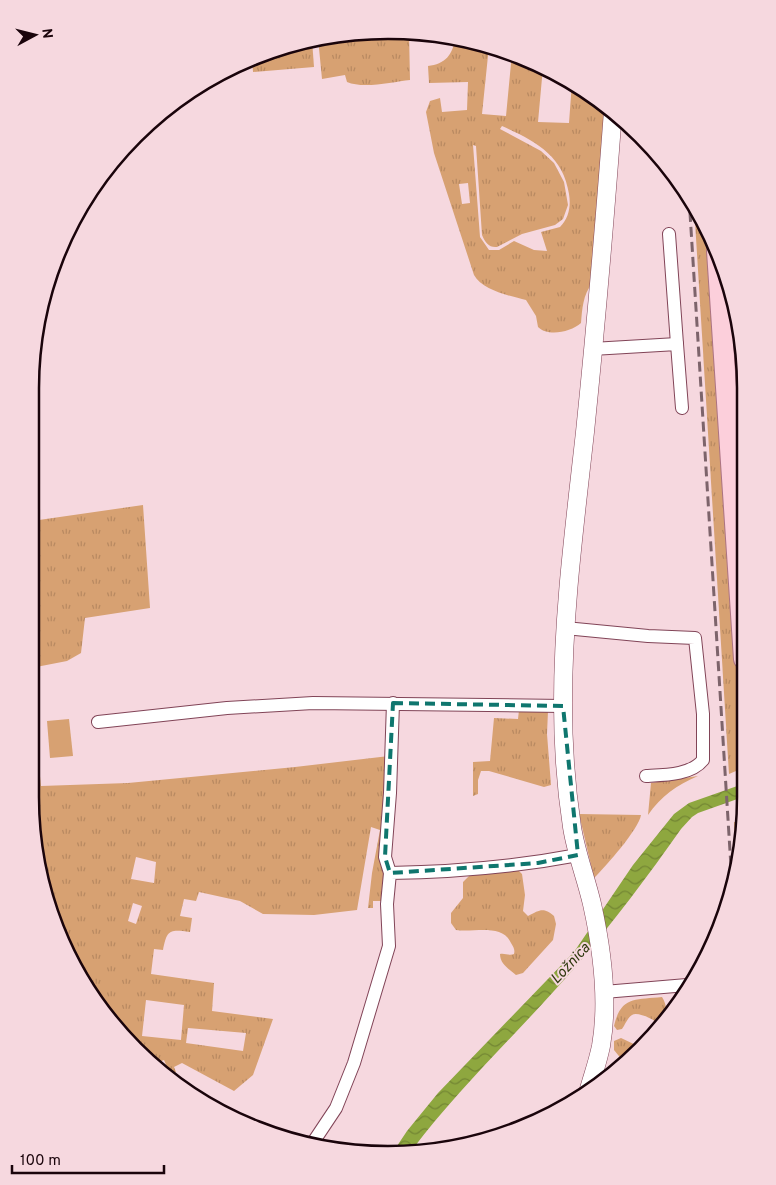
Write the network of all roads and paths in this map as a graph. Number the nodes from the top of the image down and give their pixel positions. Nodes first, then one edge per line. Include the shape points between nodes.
1 (612, 120) edge
2 (669, 234) dead end
3 (719, 275) edge
4 (677, 344) junction
5 (592, 349) junction
6 (682, 408) dead end
7 (737, 553) edge
8 (565, 628) junction
9 (393, 703) junction
10 (563, 706) junction
11 (98, 722) dead end
12 (646, 776) dead end
13 (578, 856) junction
14 (390, 873) junction
15 (681, 985) edge
16 (604, 992) junction
17 (591, 1081) edge
18 (315, 1139) edge

1 - 5 street
2 - 4 street
3 - 7 main road
4 - 5 street
4 - 6 street
5 - 8 street
8 - 10 street
8 - 12 street via 695,638 703,714 703,760 690,770
9 - 10 street
9 - 11 street via 227,708
9 - 14 street via 385,857
10 - 13 street via 569,802
13 - 14 street via 461,871
13 - 16 street via 589,893
14 - 18 street via 387,955 354,1063 336,1108
15 - 16 street
16 - 17 street via 601,1046

